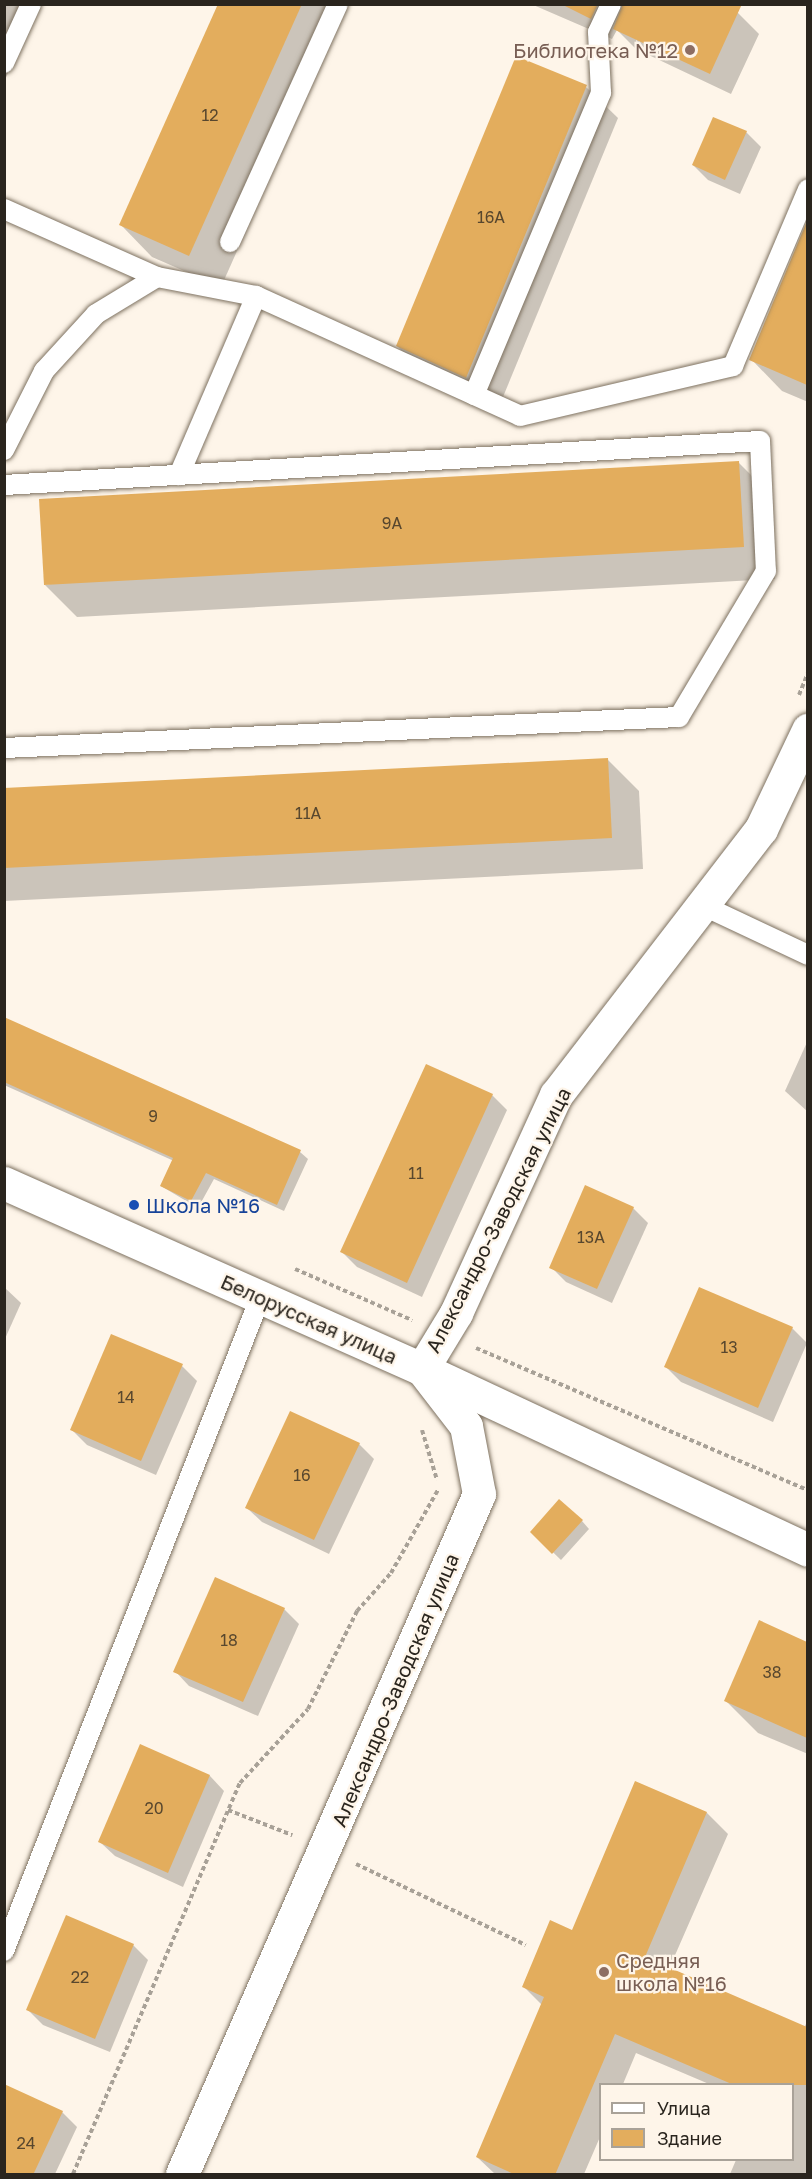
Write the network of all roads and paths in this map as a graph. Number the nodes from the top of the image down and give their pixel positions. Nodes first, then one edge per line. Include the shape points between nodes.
1 (31, 4) edge
2 (338, 4) edge
3 (611, 4) edge
4 (4, 63) edge
5 (807, 189) edge
6 (4, 209) edge
7 (230, 242) dead end
8 (157, 277) junction
9 (256, 296) junction
10 (474, 395) junction
11 (4, 450) edge
12 (179, 475) junction
13 (4, 485) edge
14 (807, 730) edge
15 (4, 748) edge
16 (704, 906) junction
17 (807, 955) edge
18 (4, 1183) edge
19 (290, 1267) dead end
20 (260, 1298) junction
21 (444, 1334) junction
22 (422, 1369) junction
23 (419, 1421) dead end
24 (807, 1490) edge
25 (807, 1550) edge
26 (228, 1810) junction
27 (326, 1852) junction
28 (526, 1945) dead end
29 (4, 1951) edge
30 (73, 2175) edge
31 (182, 2175) edge

1 - 4 lane
2 - 7 lane
3 - 10 lane via 598,32 601,93
5 - 10 lane via 733,366 520,416
6 - 8 lane
8 - 9 lane
8 - 11 lane via 96,314 44,371
9 - 10 lane
9 - 12 lane
12 - 13 lane
12 - 15 lane via 760,441 766,571 679,717
14 - 16 street, Александро-Заводская улица via 762,830
16 - 17 lane
16 - 21 street, Александро-Заводская улица via 556,1095
18 - 20 street, Белорусская улица
19 - 21 path
20 - 22 street, Белорусская улица
20 - 29 lane
21 - 22 street, Александро-Заводская улица
21 - 24 path
22 - 25 street, Белорусская улица
22 - 27 street, Александро-Заводская улица via 466,1426 479,1494
23 - 26 path via 439,1488 391,1573 357,1611 308,1709 240,1783
26 - 27 path
26 - 30 path
27 - 28 path via 399,1881
27 - 31 street, Александро-Заводская улица

